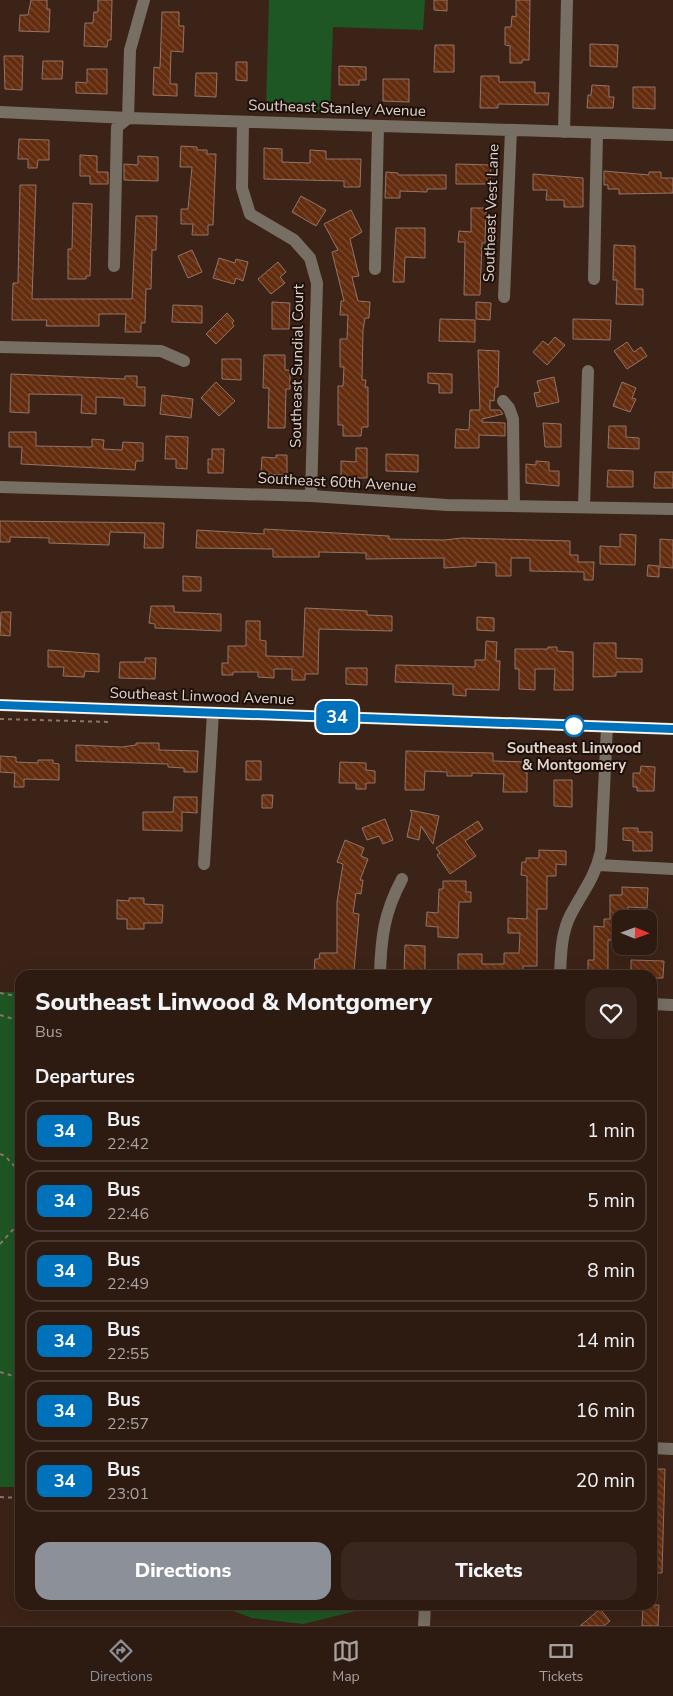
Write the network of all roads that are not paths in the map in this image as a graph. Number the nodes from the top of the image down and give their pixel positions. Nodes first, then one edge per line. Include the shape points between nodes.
1 (144, 0) edge
2 (568, 0) edge
3 (0, 112) edge
4 (128, 118) junction
5 (243, 122) junction
6 (378, 126) junction
7 (511, 130) junction
8 (564, 132) junction
9 (597, 133) junction
10 (673, 135) edge
11 (114, 266) dead end
12 (375, 269) dead end
13 (594, 279) dead end
14 (504, 297) dead end
15 (0, 347) edge
16 (184, 361) dead end
17 (588, 371) dead end
18 (503, 401) dead end
19 (0, 487) edge
20 (311, 496) junction
21 (514, 506) junction
22 (584, 507) junction
23 (673, 509) edge
24 (0, 706) edge
25 (213, 713) junction
26 (607, 727) junction
27 (673, 729) edge
28 (204, 864) dead end
29 (598, 865) junction
30 (673, 868) edge
31 (402, 879) dead end
32 (380, 970) edge
33 (560, 970) edge
34 (657, 1004) edge
35 (673, 1005) edge
36 (657, 1448) edge
37 (673, 1449) edge
38 (425, 1610) edge
39 (424, 1626) edge

1 - 4 street via 130,50
2 - 8 street
3 - 4 street, Southeast Stanley Avenue
4 - 5 street, Southeast Stanley Avenue
4 - 11 street via 117,127
5 - 6 street, Southeast Stanley Avenue
5 - 20 street, Southeast Sundial Court via 242,188 250,214 294,240 310,258 317,284
6 - 7 street, Southeast Stanley Avenue
6 - 12 street
7 - 8 street, Southeast Stanley Avenue
7 - 14 street, Southeast Vest Lane
8 - 9 street, Southeast Stanley Avenue
9 - 10 street, Southeast Stanley Avenue
9 - 13 street
15 - 16 street via 161,351
17 - 22 street
18 - 21 street via 513,419
19 - 20 street, Southeast 60th Avenue
20 - 21 street, Southeast 60th Avenue
21 - 22 street, Southeast 60th Avenue
22 - 23 street, Southeast 60th Avenue
24 - 25 main road, Southeast Linwood Avenue
25 - 26 main road, Southeast Linwood Avenue
25 - 28 street
26 - 27 main road, Southeast Linwood Avenue
26 - 29 street
29 - 30 street
29 - 33 street via 566,927
31 - 32 street via 382,929
34 - 35 street
36 - 37 street
38 - 39 street

